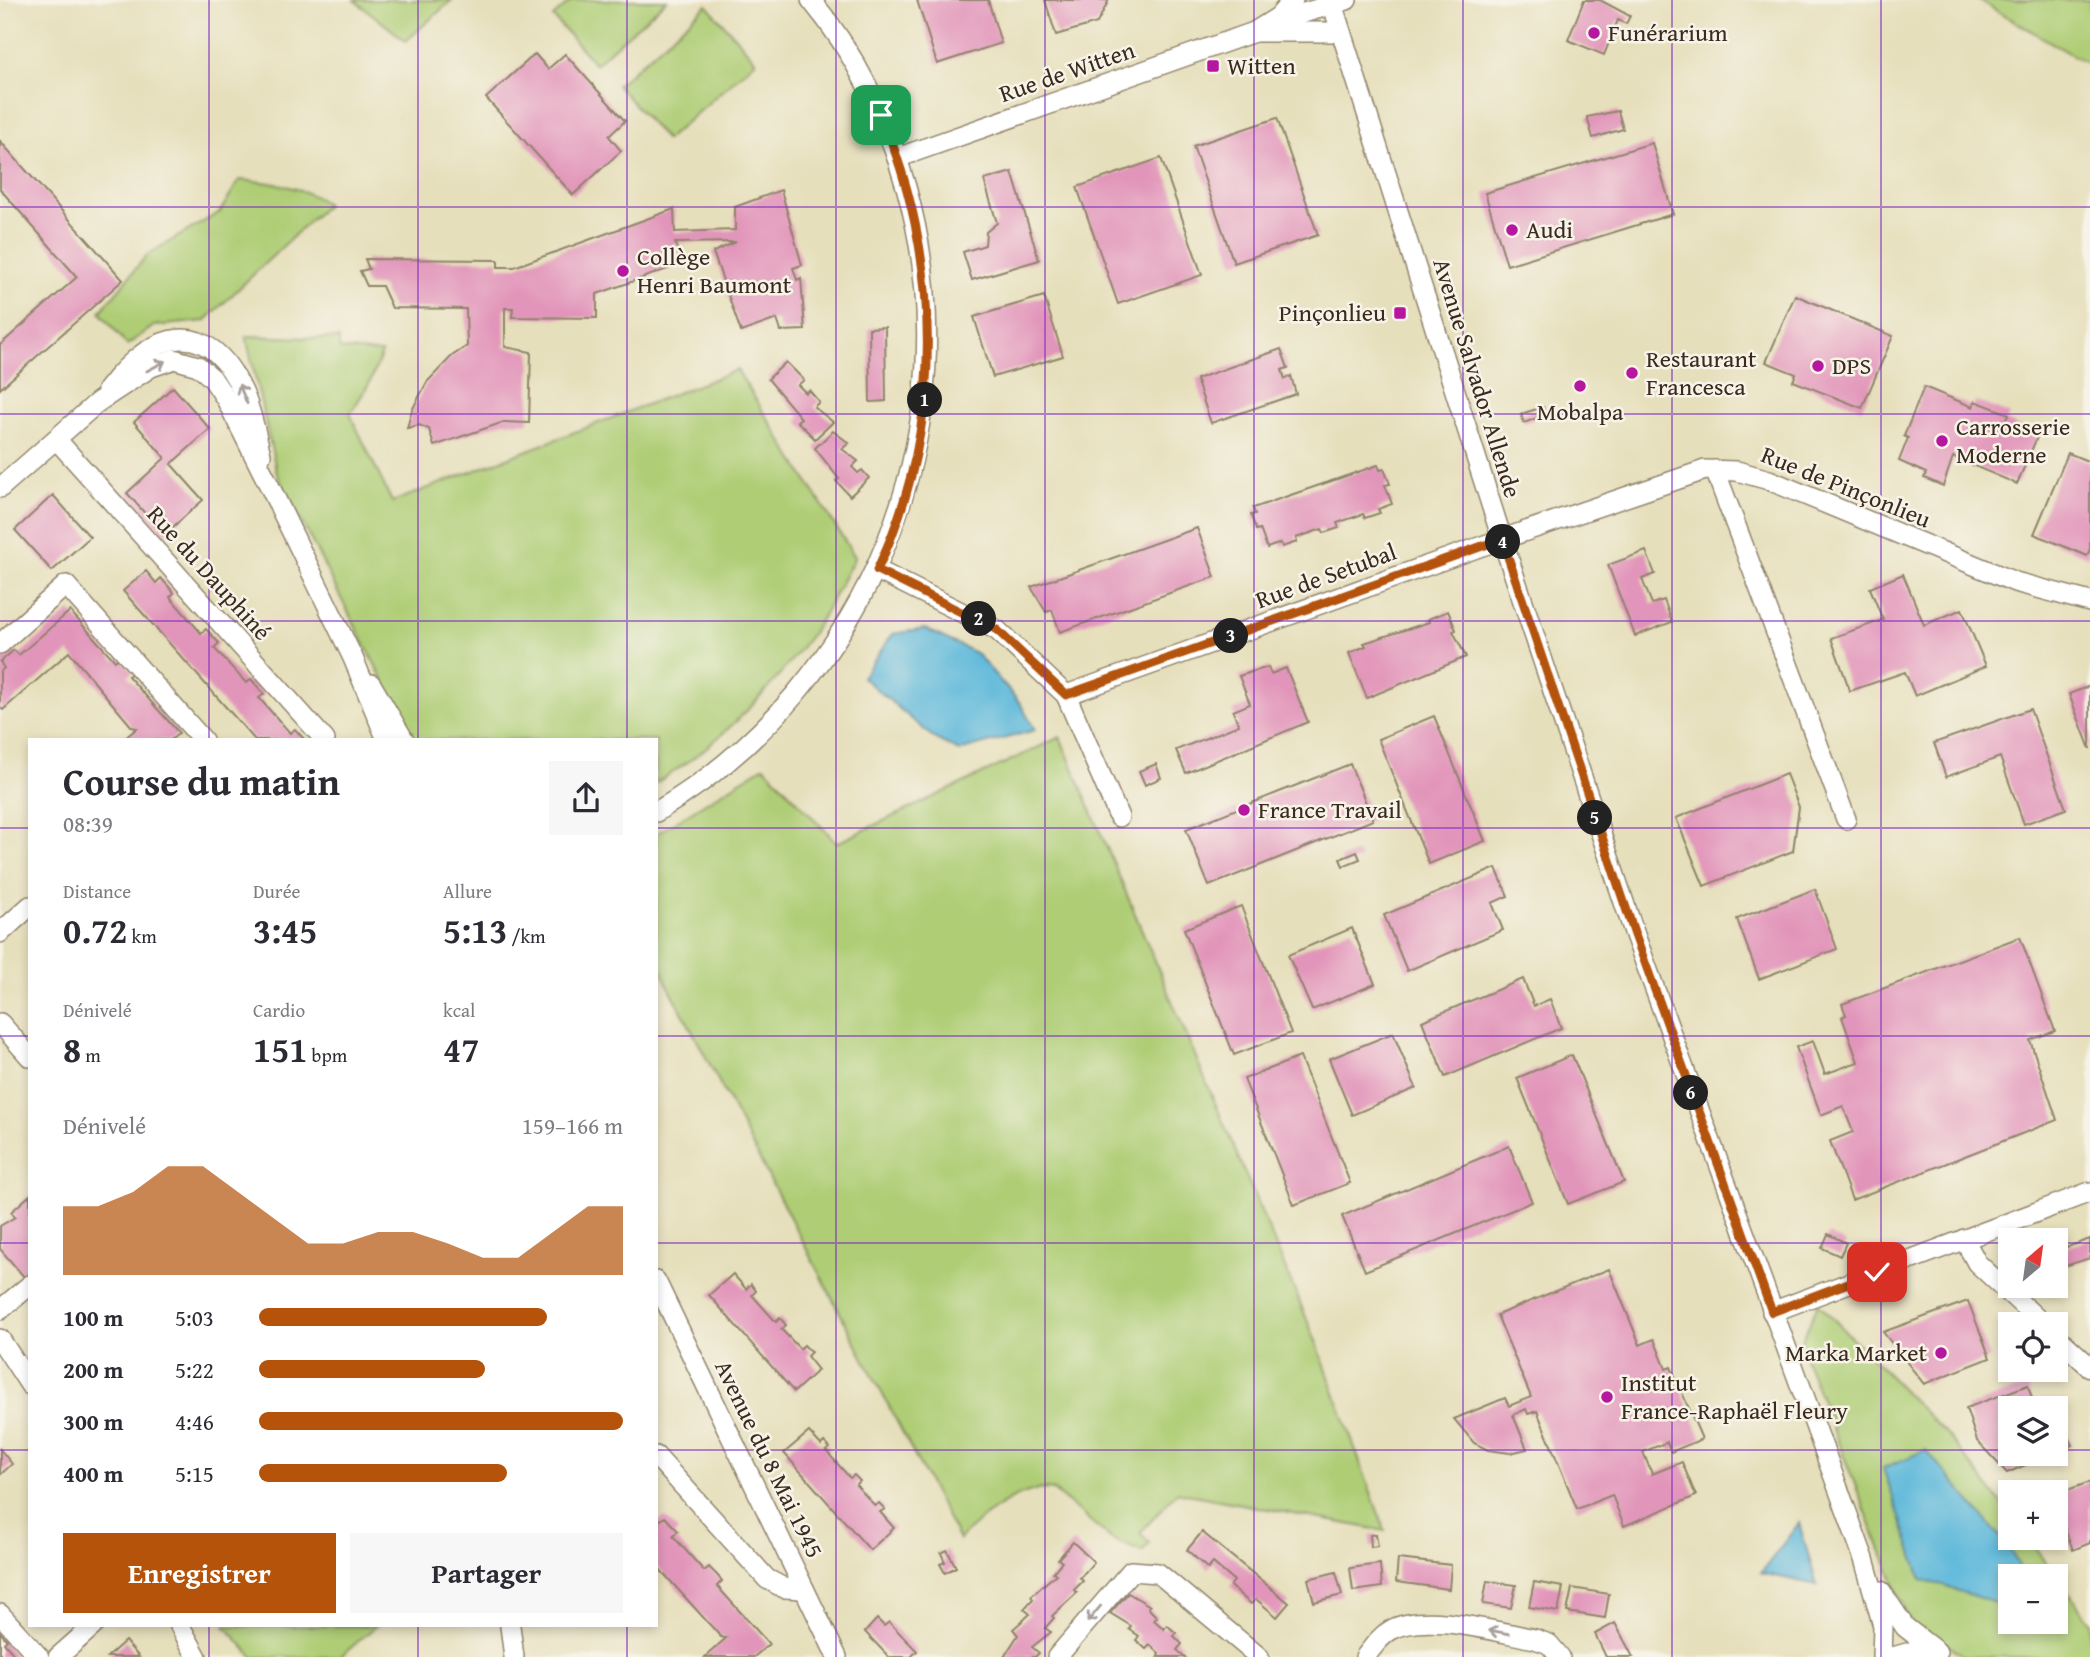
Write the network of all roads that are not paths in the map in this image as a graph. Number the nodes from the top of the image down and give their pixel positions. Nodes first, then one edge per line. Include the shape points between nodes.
1 (811, 0) edge
2 (1293, 0) edge
3 (1337, 2) edge
4 (1262, 28) junction
5 (1341, 32) junction
6 (897, 158) junction
7 (56, 439) junction
8 (1715, 470) junction
9 (0, 488) edge
10 (1502, 539) junction
11 (877, 570) junction
12 (2090, 602) edge
13 (0, 644) edge
14 (353, 658) junction
15 (1066, 695) junction
16 (201, 738) edge
17 (323, 738) edge
18 (386, 738) edge
19 (403, 738) edge
20 (658, 811) edge
21 (1119, 817) dead end
22 (1846, 819) dead end
23 (28, 907) edge
24 (0, 933) edge
25 (0, 1023) edge
26 (28, 1055) edge
27 (2090, 1192) edge
28 (1964, 1239) junction
29 (658, 1285) edge
30 (28, 1287) edge
31 (0, 1310) edge
32 (1772, 1312) junction
33 (2030, 1312) edge
34 (0, 1339) edge
35 (2068, 1347) edge
36 (2090, 1367) edge
37 (28, 1382) edge
38 (658, 1458) edge
39 (1864, 1559) junction
40 (804, 1589) junction
41 (0, 1614) edge
42 (92, 1627) edge
43 (181, 1627) edge
44 (510, 1627) edge
45 (1943, 1655) edge
46 (39, 1657) edge
47 (58, 1657) edge
48 (197, 1657) edge
49 (514, 1657) edge
50 (837, 1657) edge
51 (1058, 1657) edge
52 (1259, 1657) edge
53 (1365, 1657) edge
54 (1560, 1657) edge
55 (1882, 1657) edge
56 (1894, 1657) edge

1 - 6 street via 862,76
2 - 4 street, Rue de Witten
3 - 4 street, Rue de Witten
3 - 5 street, Avenue Salvador Allende
4 - 5 street, Rue de Witten
4 - 6 street, Rue de Witten
5 - 10 street, Avenue Salvador Allende
6 - 11 street via 920,244 928,356 912,470
7 - 9 street
7 - 14 street via 151,346 180,339 222,356 244,394 268,483
7 - 17 street, Rue du Dauphiné
8 - 10 street, Rue de Pinçonlieu
8 - 12 street, Rue de Pinçonlieu via 1769,480 2015,582
8 - 22 street
10 - 15 street, Rue de Setubal
10 - 32 street, Avenue Salvador Allende via 1635,935
11 - 15 street via 997,630
11 - 20 street via 826,657 780,713 720,768
13 - 16 street via 66,585
14 - 18 street
14 - 19 street
15 - 21 street
23 - 24 street
25 - 26 street
27 - 28 street
28 - 32 street
28 - 33 street via 1977,1263
29 - 40 street, Avenue du 8 Mai 1945
30 - 31 street
32 - 39 street, Avenue Salvador Allende
34 - 37 street
35 - 36 street
38 - 40 street via 767,1579 784,1588
39 - 45 street, Avenue Salvador Allende via 1897,1618
39 - 55 street, Avenue Salvador Allende via 1884,1626
40 - 50 street, Avenue du 8 Mai 1945
41 - 46 street
42 - 47 street
43 - 48 street
44 - 49 street
45 - 56 street via 1914,1651
52 -> 51 street via 1158,1573 1131,1570
54 -> 53 street via 1549,1644 1535,1639 1430,1623 1395,1628

